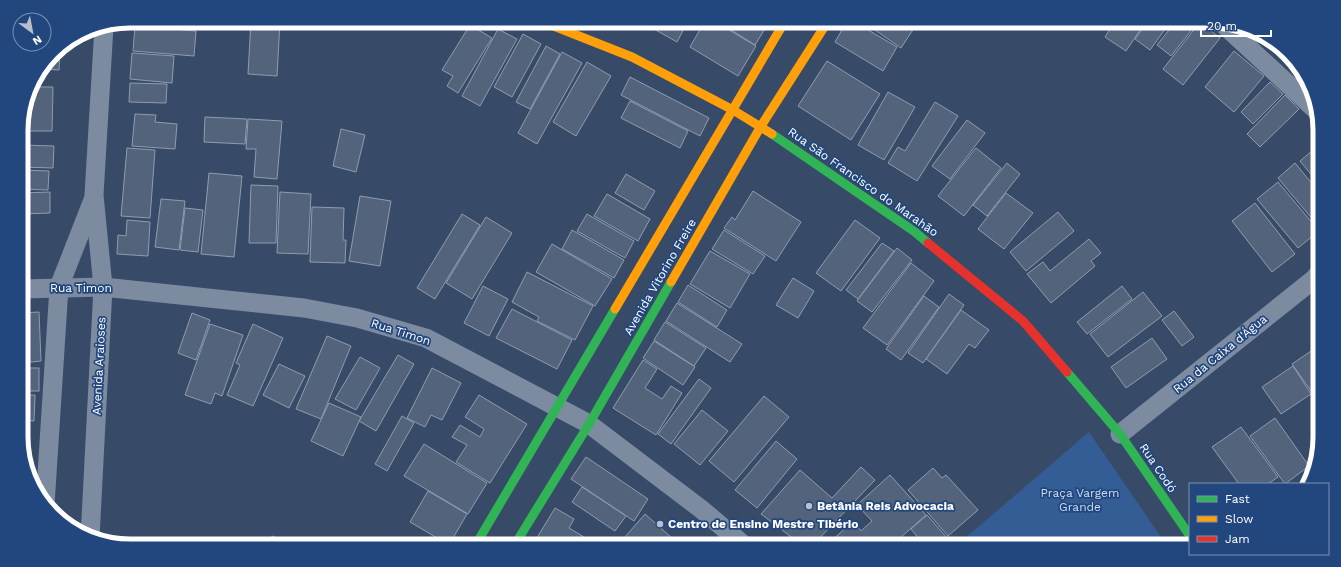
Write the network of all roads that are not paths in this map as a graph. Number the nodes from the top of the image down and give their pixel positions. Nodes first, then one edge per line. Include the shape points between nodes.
1 (559, 28) edge
2 (781, 28) edge
3 (824, 28) edge
4 (1229, 30) edge
5 (104, 31) edge
6 (1310, 105) edge
7 (733, 110) junction
8 (761, 126) junction
9 (94, 195) junction
10 (1313, 281) edge
11 (59, 287) junction
12 (103, 287) junction
13 (28, 289) edge
14 (556, 406) junction
15 (590, 424) junction
16 (1120, 434) junction
17 (47, 495) edge
18 (90, 531) edge
19 (1189, 535) edge
20 (479, 539) edge
21 (518, 539) edge
22 (737, 539) edge

1 - 7 street, Rua São Francisco do Marahão via 632,57
2 - 7 street, Avenida Vitorino Freire
3 - 8 street, Avenida Vitorino Freire
4 - 6 street
5 - 9 street, Avenida Araioses
7 - 8 street, Rua São Francisco do Marahão
7 - 14 street, Avenida Vitorino Freire
8 - 15 street, Avenida Vitorino Freire
8 - 16 street, Rua São Francisco do Marahão via 915,232 1023,321
9 - 11 street, Avenida Araioses
9 - 12 street, Avenida Araioses
10 - 16 street, Rua da Caixa d'Água
11 - 12 street, Rua Timon
11 - 13 street, Rua Timon
11 - 17 street, Avenida Araioses
12 - 14 street, Rua Timon via 304,308 357,318 426,338
12 - 18 street, Avenida Araioses
14 - 15 street, Rua Timon
14 - 20 street, Avenida Vitorino Freire
15 - 21 street, Avenida Vitorino Freire
15 - 22 street, Rua Timon
16 - 19 street, Rua Codó

